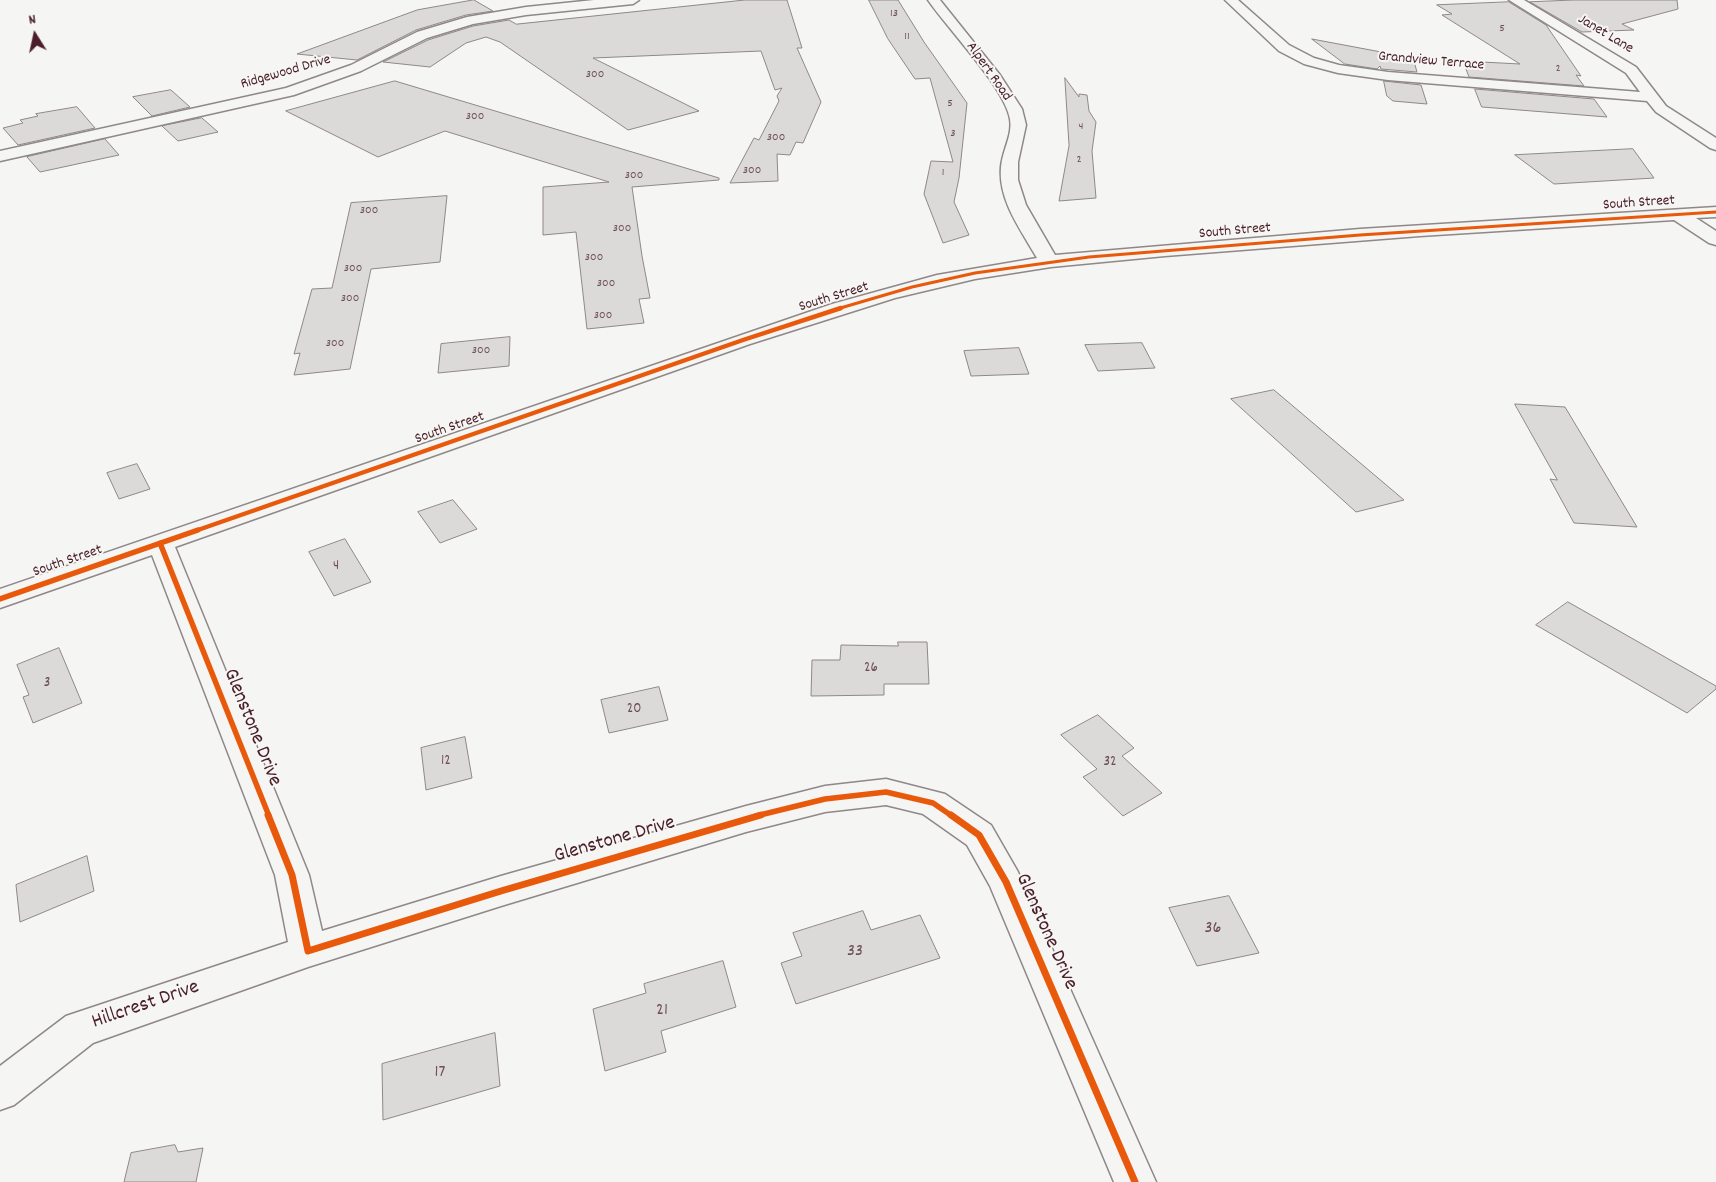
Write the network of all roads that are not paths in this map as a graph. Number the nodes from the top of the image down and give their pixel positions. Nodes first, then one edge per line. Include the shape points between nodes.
1 (633, 0) edge
2 (934, 0) edge
3 (1230, 0) edge
4 (1515, 0) edge
5 (1652, 97) junction
6 (1716, 145) edge
7 (0, 156) edge
8 (1716, 212) edge
9 (1677, 214) junction
10 (1716, 239) edge
11 (1050, 262) junction
12 (160, 544) junction
13 (0, 599) edge
14 (308, 951) junction
15 (0, 1091) edge
16 (1135, 1182) edge

1 - 7 street, Ridgewood Drive via 502,15 450,26 422,35 328,81 297,90
2 - 11 street, Alpert Road via 1003,90 1018,118 1009,169 1011,193
3 - 5 street, Grandview Terrace via 1284,48 1308,61 1338,69 1388,76
4 - 5 street, Janet Lane via 1624,65
5 - 6 street, Janet Lane via 1661,109
8 - 9 street, South Street
9 - 10 street
9 - 11 street, South Street via 1395,232
11 - 12 street, South Street via 936,281 863,301
12 - 13 street, South Street
12 - 14 street, Glenstone Drive via 292,875
14 - 15 street, Hillcrest Drive via 80,1029
14 - 16 street, Glenstone Drive via 539,880 825,798 886,792 933,803 979,835 1006,882

